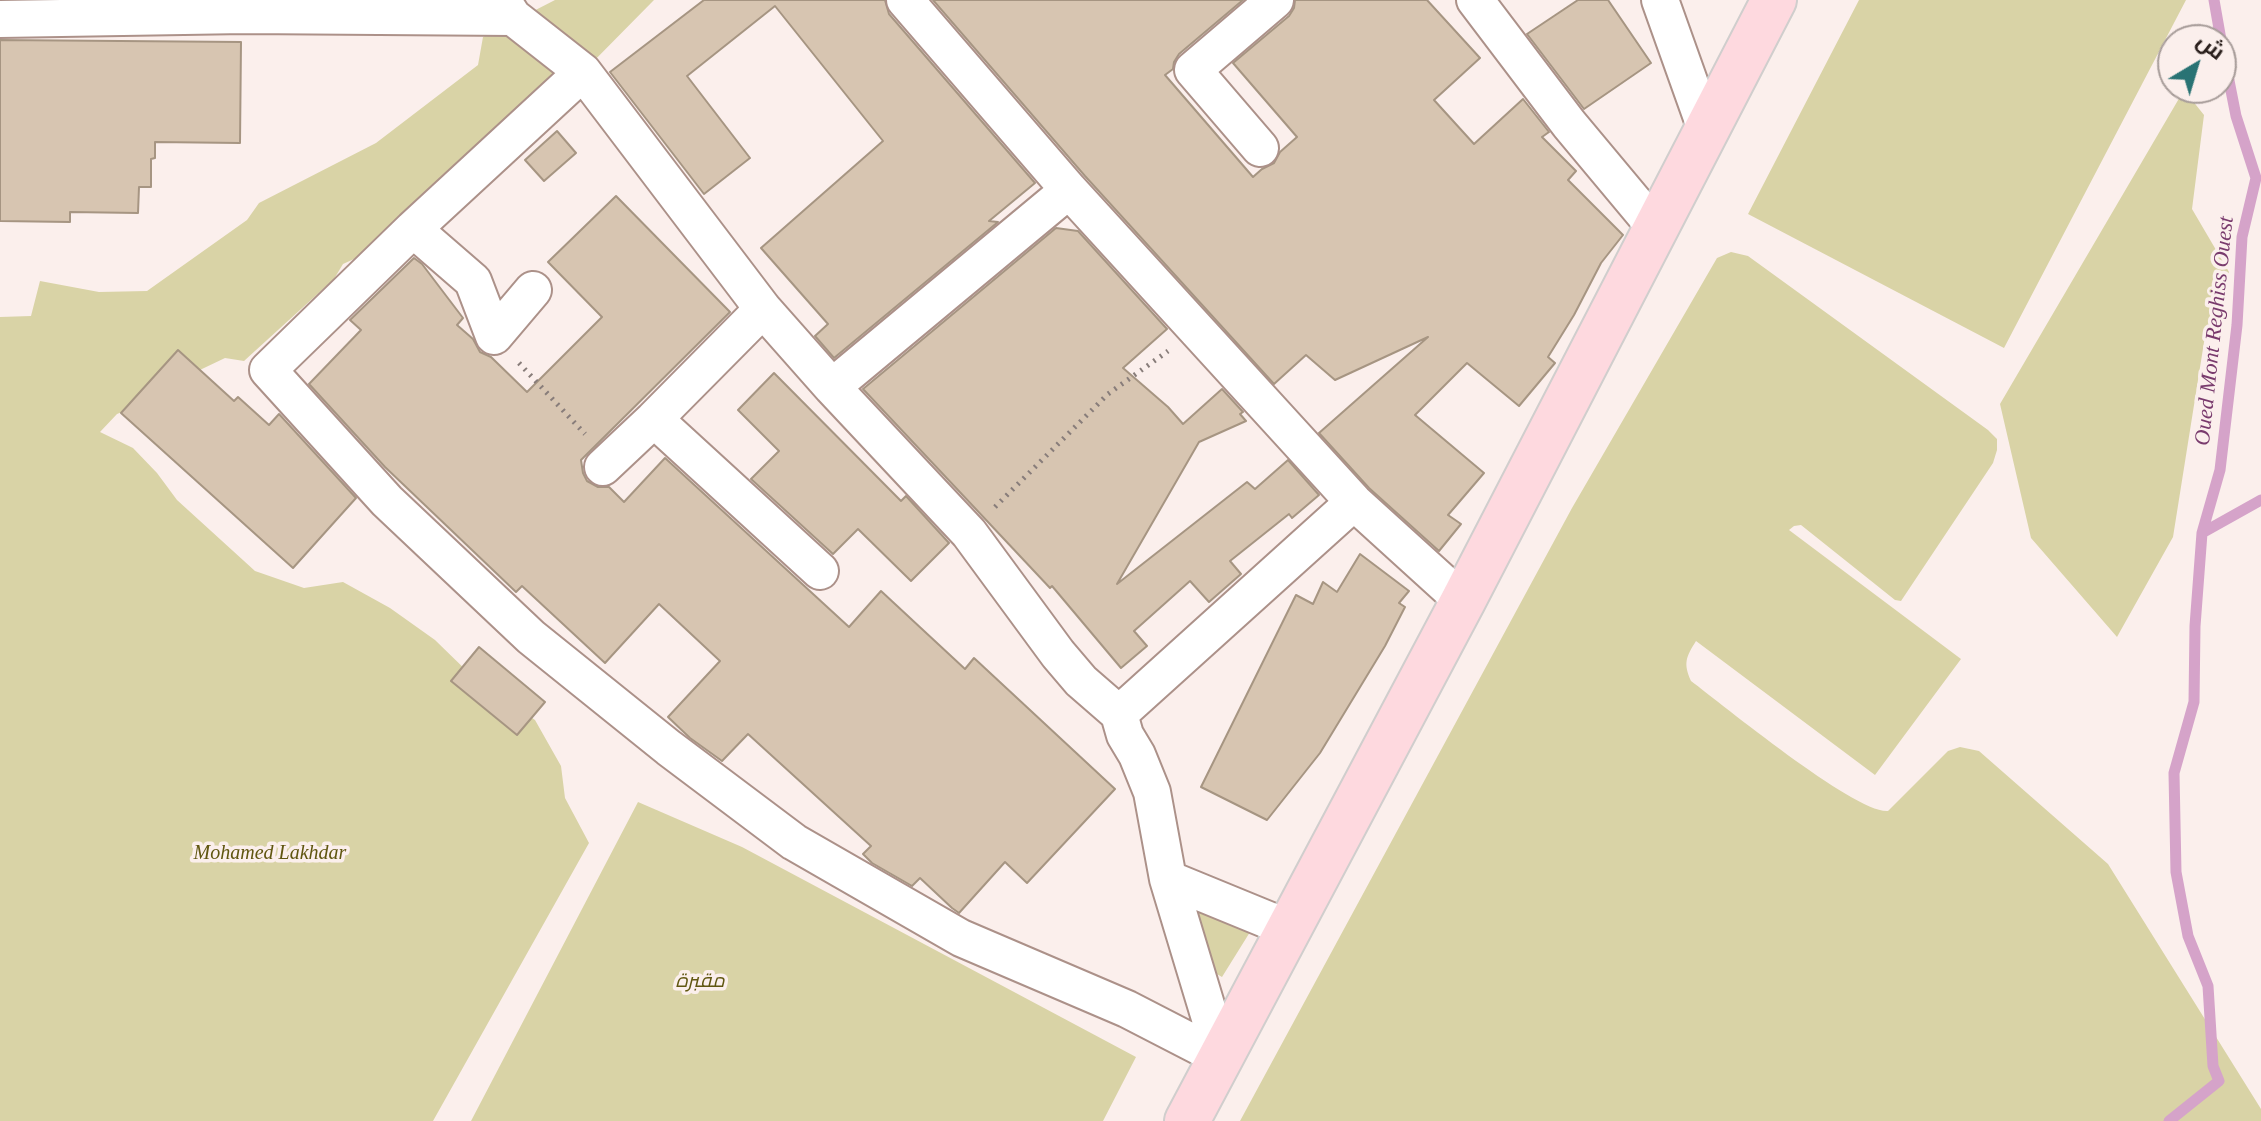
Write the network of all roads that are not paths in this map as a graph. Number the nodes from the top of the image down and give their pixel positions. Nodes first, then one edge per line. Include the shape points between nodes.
1 (905, 0) edge
2 (1275, 0) edge
3 (1475, 0) edge
4 (1660, 0) edge
5 (1774, 0) edge
6 (514, 6) edge
7 (244, 8) edge
8 (0, 19) edge
9 (583, 72) junction
10 (1706, 129) junction
11 (1260, 148) dead end
12 (1069, 190) junction
13 (1655, 227) junction
14 (413, 229) junction
15 (533, 290) dead end
16 (763, 309) junction
17 (832, 387) junction
18 (654, 419) junction
19 (607, 464) road end
20 (1354, 502) junction
21 (820, 571) dead end
22 (1463, 601) junction
23 (1119, 714) junction
24 (1168, 879) junction
25 (1290, 929) junction
26 (1222, 1058) junction
27 (1187, 1121) edge

1 - 12 street
2 - 11 street via 1193,70
3 - 13 street
4 - 10 street
5 - 10 main road
6 - 7 street
6 - 9 street
7 - 8 street
9 - 14 street
9 - 16 street
10 - 13 main road
12 - 17 street
12 - 20 street
13 - 22 main road
14 - 15 street via 473,281 494,336
14 - 26 street via 268,370 387,501 531,637 794,842 961,938 1127,1009
16 - 17 street
16 - 18 street
17 - 23 street via 969,533 1073,672
18 - 19 street
18 - 21 street
20 - 22 street
20 - 23 street
22 - 25 main road
23 - 24 street via 1152,792
24 - 25 street
24 - 26 street
25 - 26 main road
26 - 27 main road

